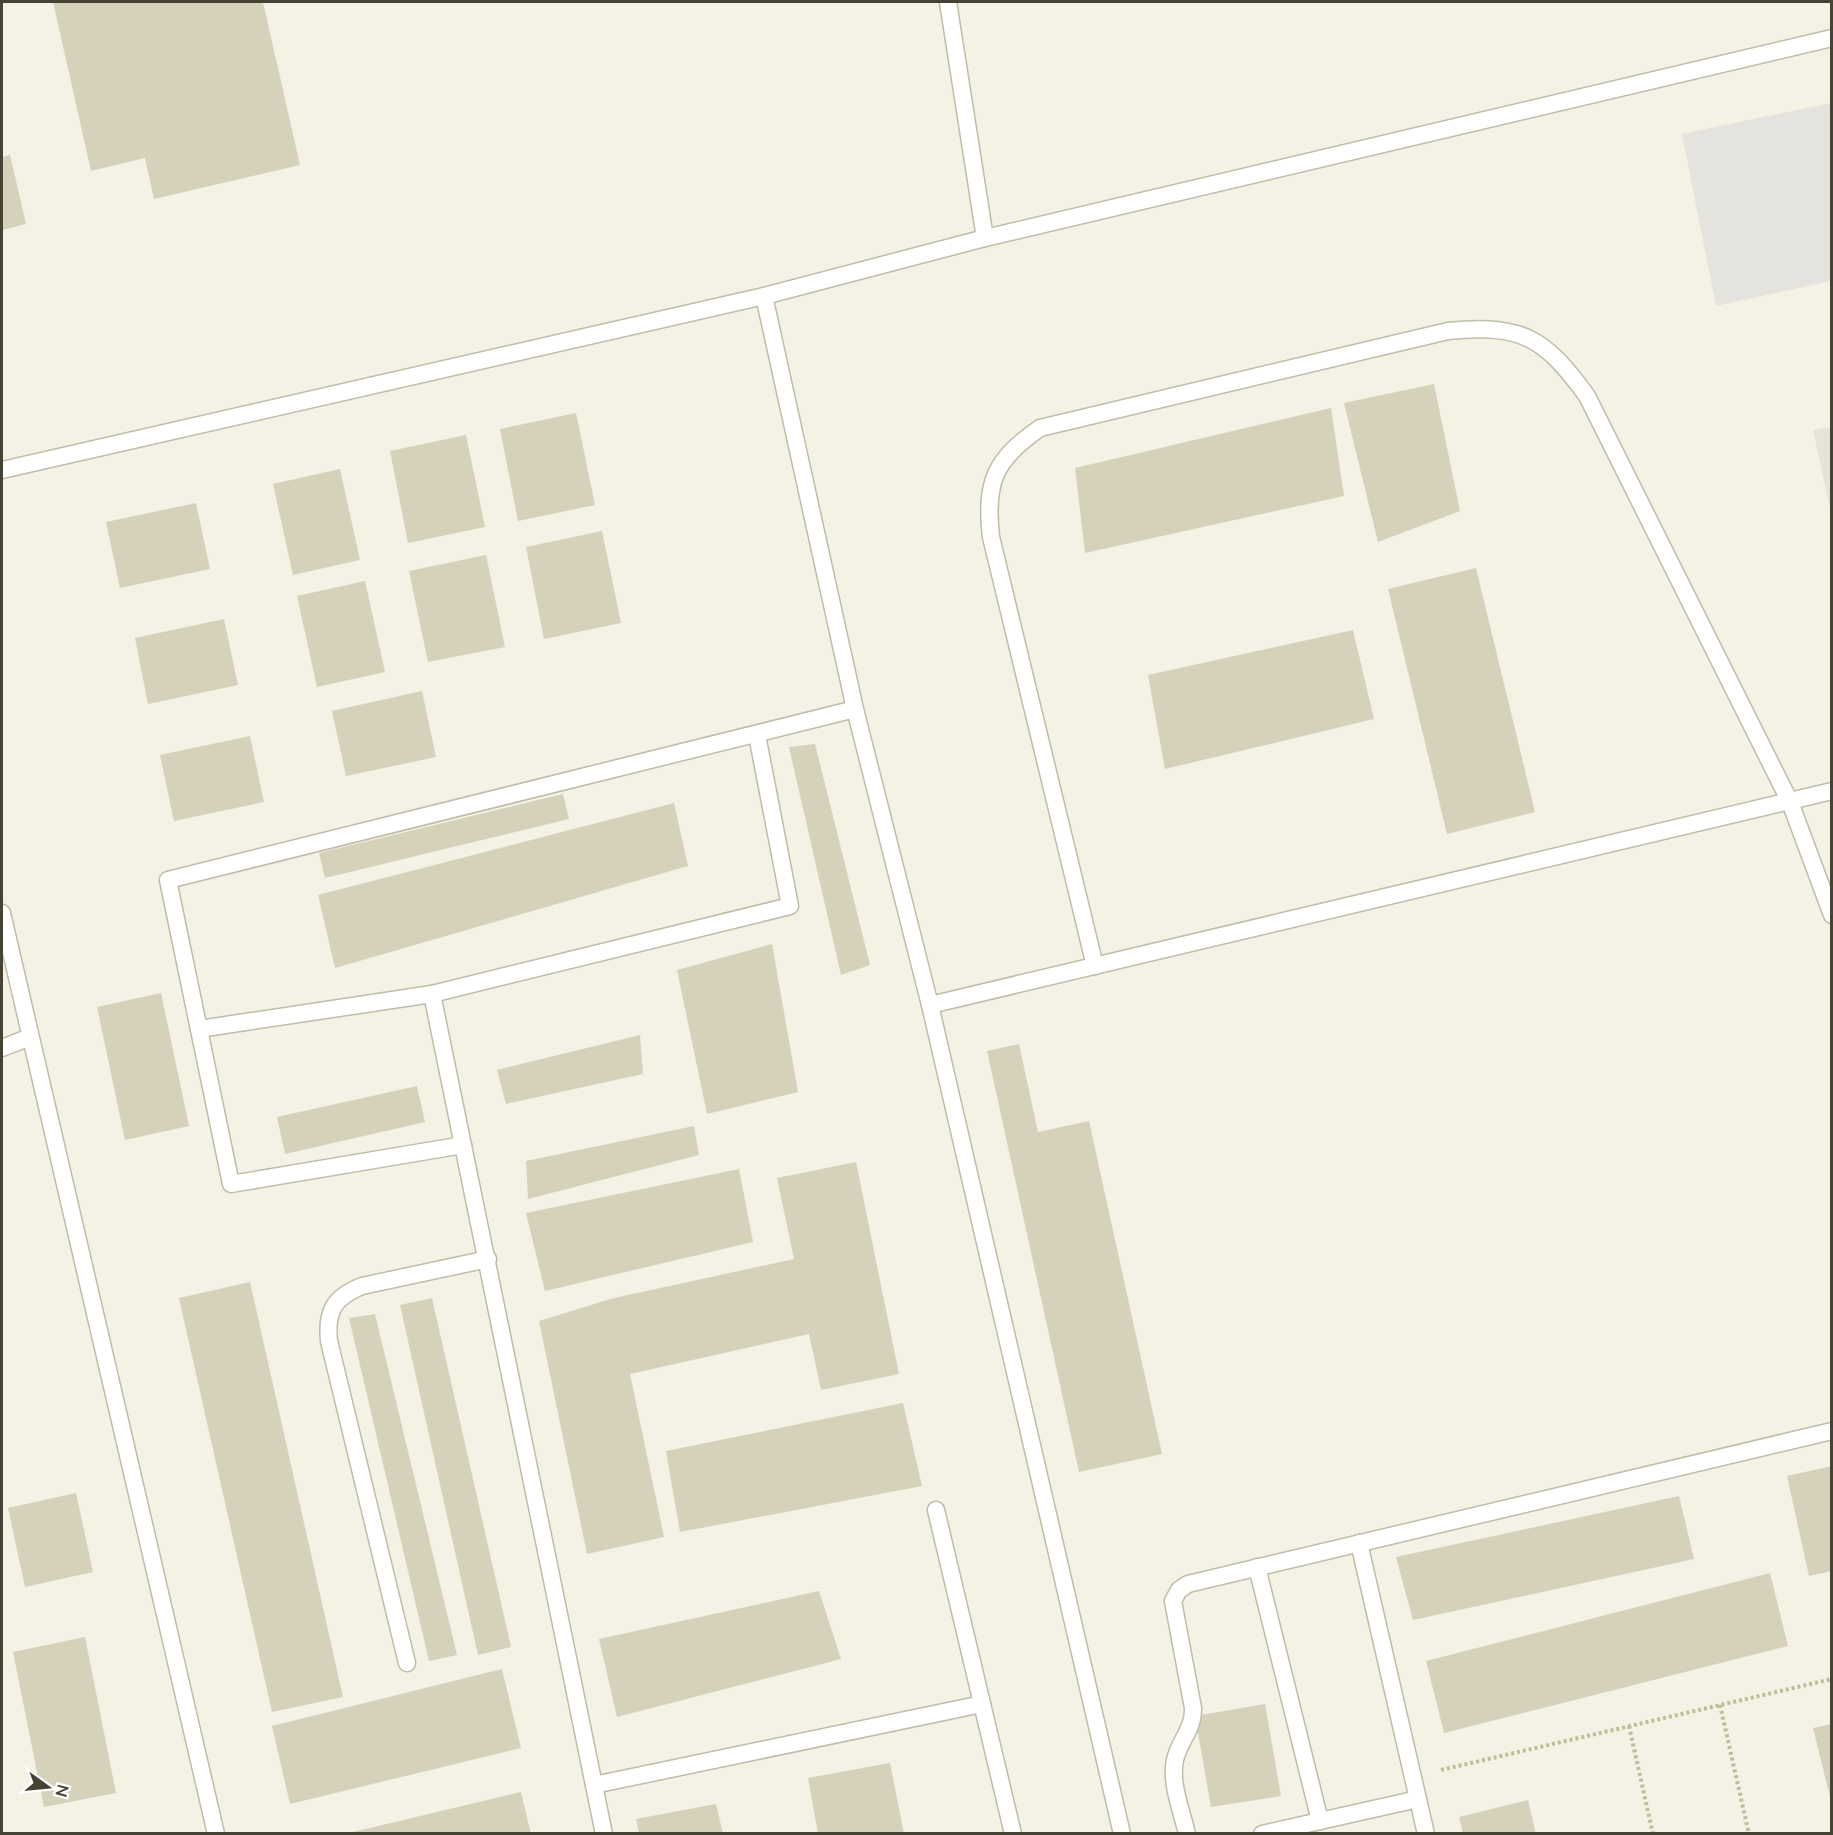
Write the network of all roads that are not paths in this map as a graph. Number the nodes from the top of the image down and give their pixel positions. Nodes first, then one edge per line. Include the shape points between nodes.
1 (948, 2) edge
2 (1832, 38) edge
3 (985, 238) junction
4 (764, 296) junction
5 (2, 470) edge
6 (855, 709) junction
7 (757, 735) junction
8 (1832, 791) edge
9 (1790, 802) junction
10 (2, 913) edge
11 (1832, 915) edge
12 (1095, 966) junction
13 (432, 994) junction
14 (930, 1005) junction
15 (199, 1029) junction
16 (30, 1037) junction
17 (2, 1048) edge
18 (463, 1145) junction
19 (488, 1259) junction
20 (1832, 1431) edge
21 (936, 1510) dead end
22 (1359, 1543) junction
23 (1257, 1567) junction
24 (407, 1663) dead end
25 (982, 1704) junction
26 (594, 1785) junction
27 (1418, 1799) junction
28 (1320, 1821) junction
29 (216, 1833) edge
30 (604, 1833) edge
31 (1013, 1833) edge
32 (1122, 1833) edge
33 (1187, 1833) edge
34 (1262, 1833) edge
35 (1426, 1833) edge

1 - 3 lane
2 - 3 lane
3 - 4 lane
4 - 5 lane
4 - 6 lane
6 - 7 lane
6 - 14 lane
7 - 13 lane via 790,906
7 - 15 lane via 168,880
8 - 9 lane
9 - 11 lane
9 - 12 lane
9 - 12 lane via 1587,396 1569,371 1545,346 1514,333 1481,328 1401,342 1040,428 1013,447 995,474 987,505 991,537
10 - 16 lane
12 - 14 lane
13 - 15 lane
13 - 18 lane
14 - 32 lane
15 - 18 lane via 231,1184
16 - 17 lane
16 - 29 lane
18 - 19 lane
19 - 24 lane via 346,1292 333,1306 327,1323
19 - 26 lane
20 - 22 lane
21 - 25 lane
22 - 23 lane
22 - 27 lane
23 - 28 lane
23 - 33 lane via 1188,1584 1173,1601 1193,1708 1192,1722 1174,1768
25 - 26 lane
25 - 31 lane
26 - 30 lane
27 - 28 lane
27 - 35 lane
28 - 34 lane

